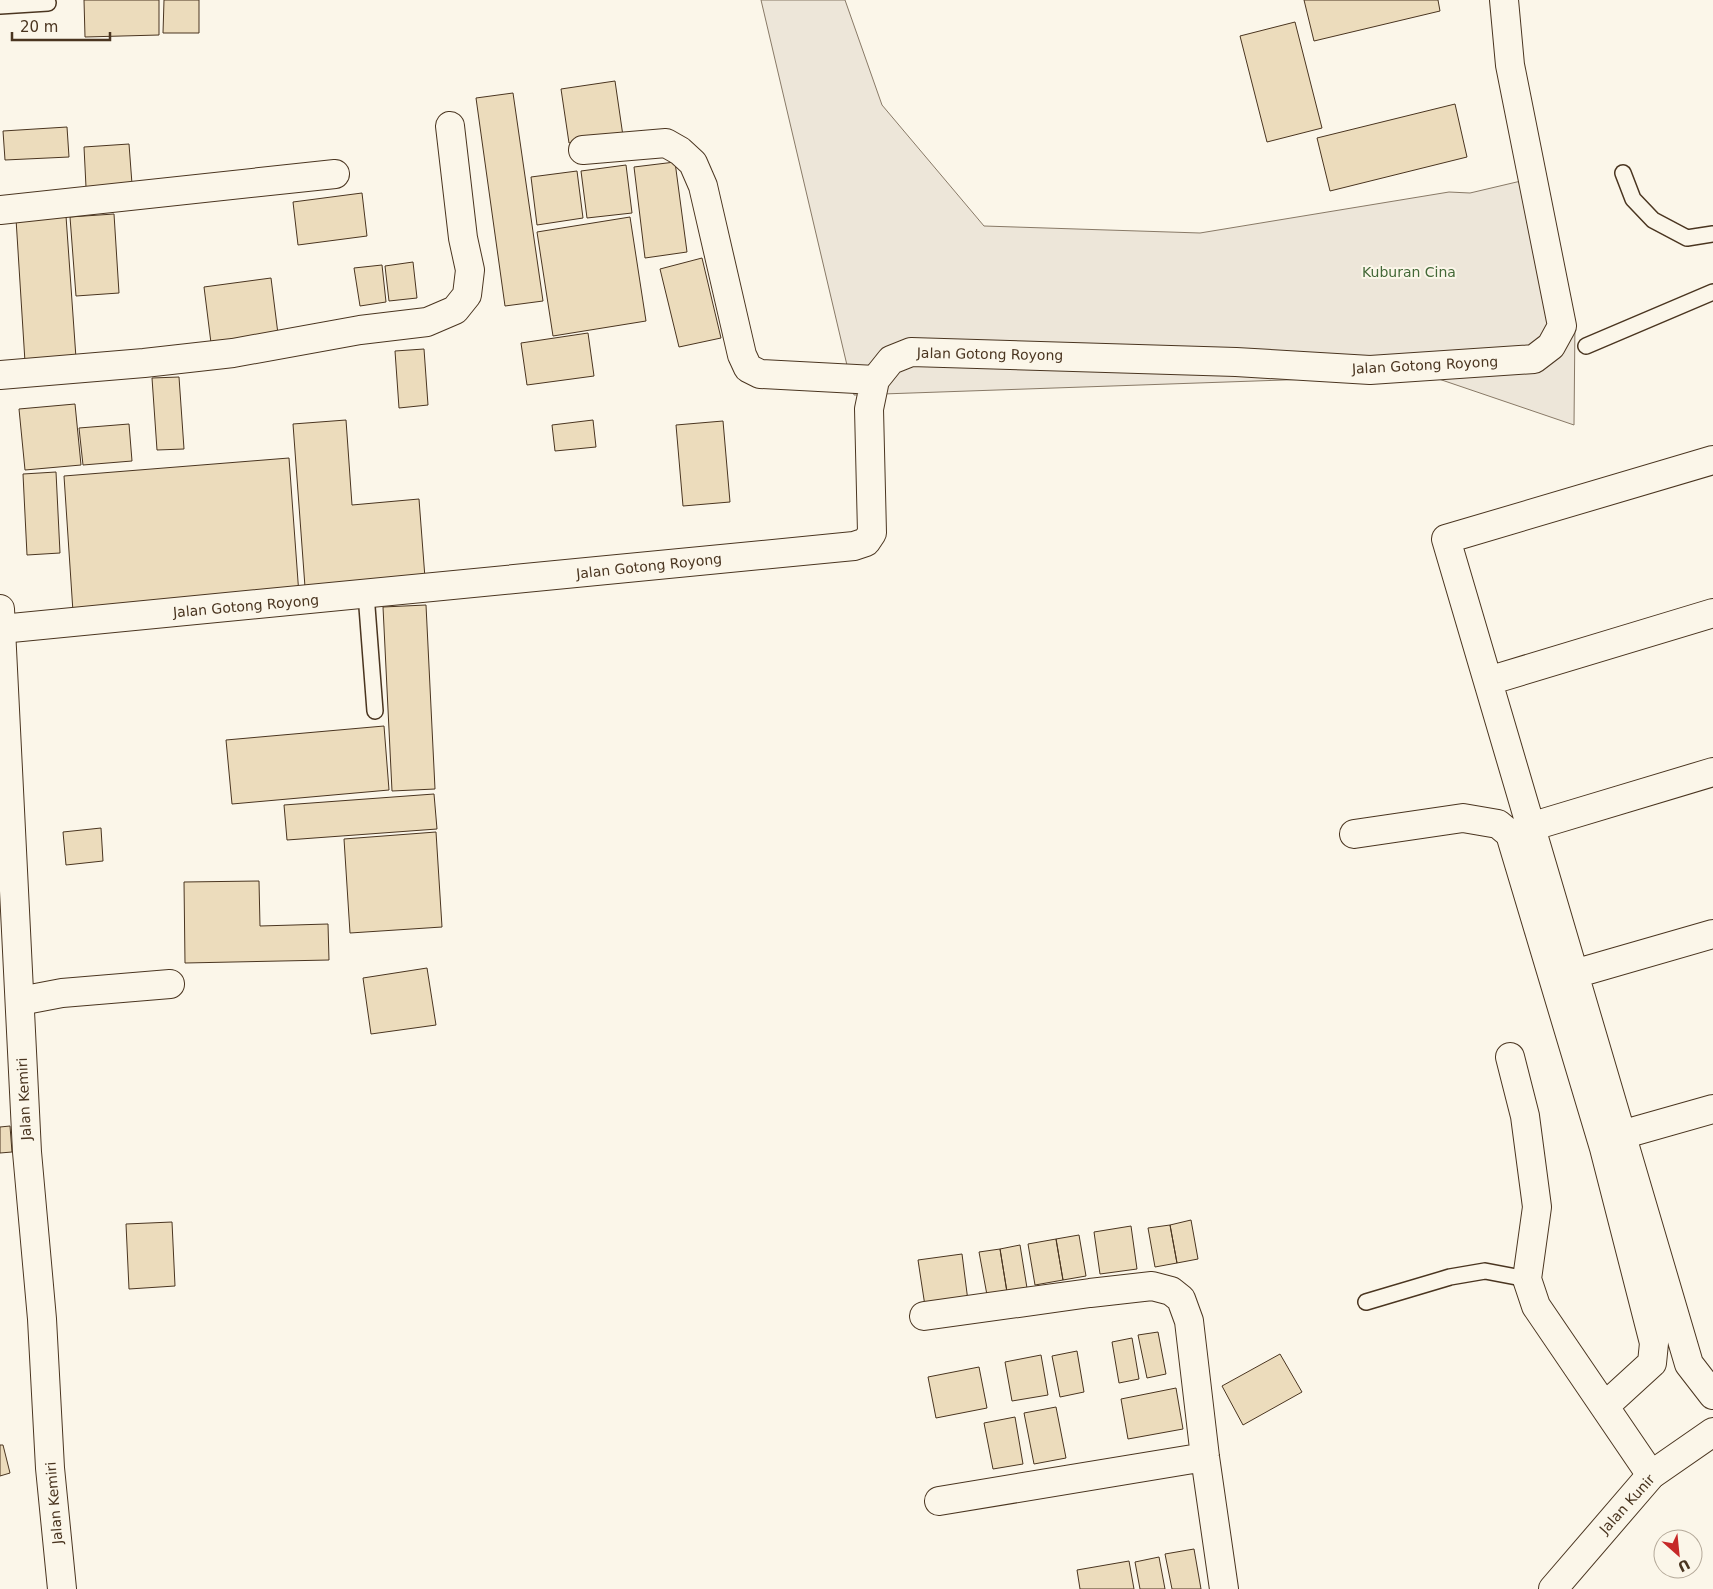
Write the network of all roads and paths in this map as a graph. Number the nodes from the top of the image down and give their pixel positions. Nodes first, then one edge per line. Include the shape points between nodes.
1 (1504, 0) edge
2 (48, 3) dead end
3 (0, 6) edge
4 (450, 126) dead end
5 (583, 150) dead end
6 (1623, 173) dead end
7 (335, 174) dead end
8 (0, 210) edge
9 (1713, 234) edge
10 (1713, 292) edge
11 (1586, 346) dead end
12 (0, 375) edge
13 (876, 380) junction
14 (1713, 460) edge
15 (366, 594) junction
16 (1713, 613) edge
17 (1, 619) edge
18 (1488, 681) junction
19 (375, 711) dead end
20 (1713, 772) edge
21 (1530, 826) junction
22 (1354, 834) dead end
23 (6, 853) edge
24 (1713, 934) edge
25 (1574, 974) junction
26 (170, 984) dead end
27 (20, 1002) junction
28 (1510, 1057) dead end
29 (1713, 1109) edge
30 (1621, 1135) junction
31 (1526, 1279) junction
32 (1366, 1302) dead end
33 (924, 1316) dead end
34 (1713, 1394) edge
35 (1605, 1406) junction
36 (1713, 1432) edge
37 (1205, 1457) junction
38 (1651, 1475) junction
39 (938, 1501) dead end
40 (62, 1589) edge
41 (1224, 1589) edge
42 (1553, 1589) edge

1 - 13 street, Jalan Gotong Royong via 1510,65 1562,326 1552,346 1534,360 1370,370 1208,361 912,352 891,360
2 - 3 lane
4 - 12 street via 463,238 470,270 467,295 455,310 427,322 360,330 233,353
5 - 13 street via 666,143 693,164 703,186 742,355 748,368 760,374
6 - 9 lane via 1633,199 1653,220 1687,238
7 - 8 street
10 - 11 lane
13 - 15 street, Jalan Gotong Royong via 869,409 872,533 866,542 854,546
14 - 18 street via 1446,539
15 - 17 street, Jalan Gotong Royong
15 - 19 lane
16 - 18 street
17 - 23 street, Jalan Kemiri
18 - 21 street
20 - 21 street
21 - 25 street
22 - 35 street via 1463,818 1498,824 1510,834 1604,1148 1654,1343 1652,1362
23 - 27 street, Jalan Kemiri
24 - 25 street
25 - 30 street
26 - 27 street via 62,993
27 - 40 street, Jalan Kemiri via 27,1152
28 - 31 street via 1525,1116 1537,1207
29 - 30 street
30 - 34 street via 1689,1364
31 - 32 lane via 1476,1272
31 - 35 street via 1536,1306
33 - 37 street via 1152,1286 1171,1291 1181,1299 1189,1321
35 - 38 street
36 - 38 street, Jalan Kunir
37 - 39 street
37 - 41 street
38 - 42 street, Jalan Kunir

